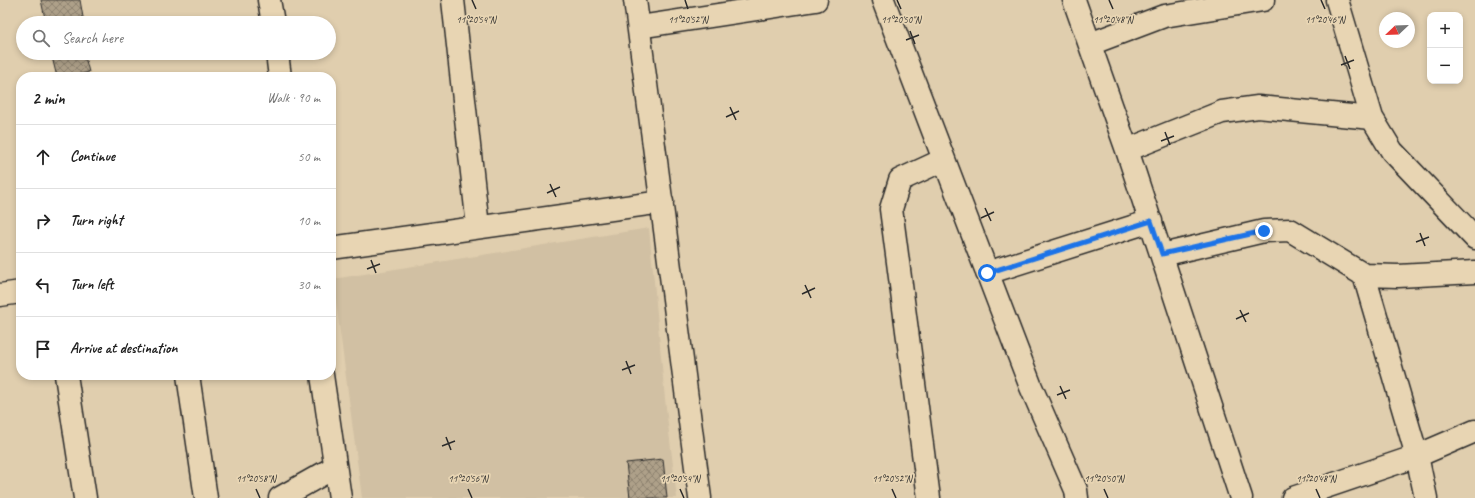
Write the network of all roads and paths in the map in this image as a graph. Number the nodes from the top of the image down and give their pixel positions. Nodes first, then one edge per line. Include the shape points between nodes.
1 (269, 0) edge
2 (453, 0) edge
3 (635, 0) edge
4 (816, 0) edge
5 (883, 0) edge
6 (1074, 0) edge
7 (1263, 0) edge
8 (1337, 0) edge
9 (272, 16) edge
10 (639, 27) junction
11 (1090, 44) junction
12 (278, 60) edge
13 (279, 72) edge
14 (1372, 118) junction
15 (1127, 150) junction
16 (944, 160) junction
17 (662, 202) junction
18 (1151, 221) junction
19 (478, 227) junction
20 (1474, 234) edge
21 (336, 247) edge
22 (1162, 254) junction
23 (1475, 272) edge
24 (987, 273) junction
25 (1364, 275) junction
26 (16, 293) edge
27 (0, 295) edge
28 (67, 380) edge
29 (189, 380) edge
30 (323, 380) edge
31 (1475, 431) edge
32 (1417, 456) junction
33 (335, 467) junction
34 (84, 498) edge
35 (206, 498) edge
36 (280, 498) edge
37 (340, 498) edge
38 (700, 498) edge
39 (929, 498) edge
40 (1076, 498) edge
41 (1241, 498) edge
42 (1293, 498) edge
43 (1426, 498) edge

1 - 9 street
2 - 19 street
3 - 10 street
4 - 10 street
5 - 16 street
6 - 11 street
7 - 11 street via 1164,16
8 - 14 street
10 - 17 street
11 - 15 street
12 - 13 street
14 - 15 street via 1258,107 1222,112
14 - 20 street via 1392,151
15 - 18 street
16 - 24 street
16 - 39 street via 900,180 891,209
17 - 19 street
17 - 38 street
18 - 22 street
18 - 24 street
19 - 21 street
22 - 25 street via 1264,231 1290,230
22 - 41 street
23 - 25 street
24 - 40 street via 1031,387 1076,490
25 - 32 street
26 - 27 street
28 - 34 street
29 - 35 street
30 - 33 street
31 - 32 street
32 - 42 street
32 - 43 street
33 - 36 street
33 - 37 street

